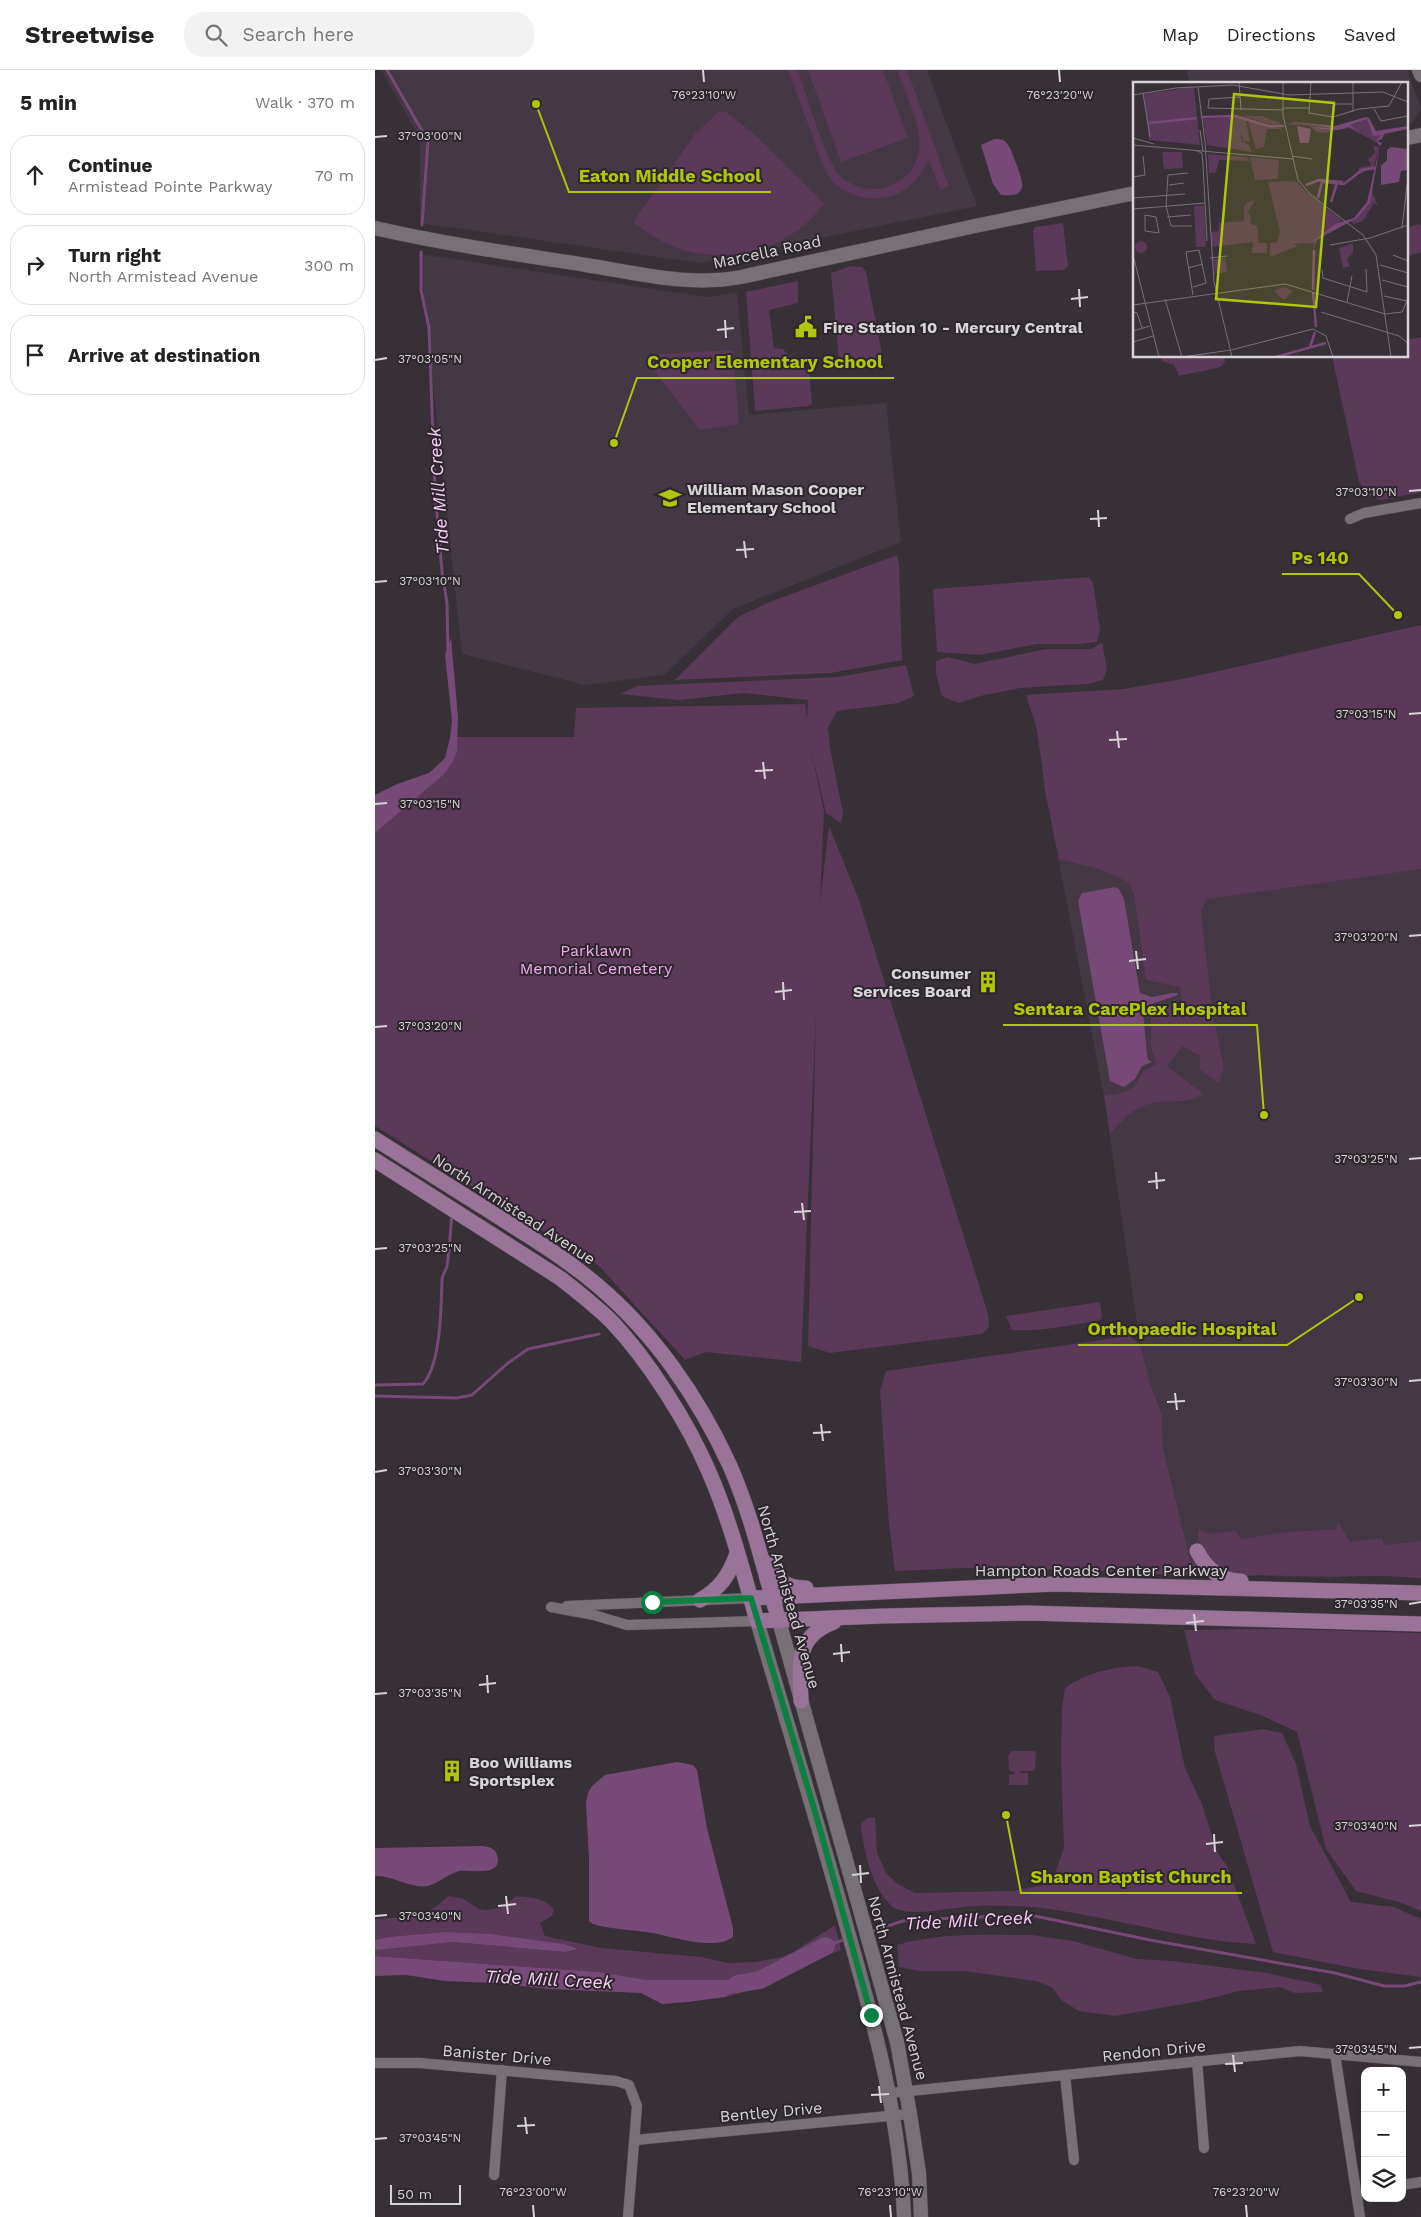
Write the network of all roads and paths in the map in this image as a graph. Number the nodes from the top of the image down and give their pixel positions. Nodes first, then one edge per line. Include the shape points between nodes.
1 (1419, 70) edge
2 (1421, 75) edge
3 (1133, 193) edge
4 (375, 228) edge
5 (1421, 503) edge
6 (1350, 519) dead end
7 (375, 1139) edge
8 (375, 1160) edge
9 (754, 1533) junction
10 (1197, 1551) dead end
11 (737, 1553) junction
12 (940, 1588) junction
13 (1397, 1592) junction
14 (1421, 1593) edge
15 (772, 1597) junction
16 (751, 1598) junction
17 (700, 1600) junction
18 (845, 1618) junction
19 (757, 1621) junction
20 (779, 1622) junction
21 (1421, 1624) edge
22 (801, 1701) junction
23 (1335, 2054) junction
24 (1197, 2061) junction
25 (375, 2062) edge
26 (1421, 2062) edge
27 (503, 2070) junction
28 (1065, 2075) junction
29 (907, 2091) junction
30 (890, 2092) junction
31 (911, 2114) junction
32 (893, 2116) junction
33 (635, 2140) junction
34 (1204, 2148) dead end
35 (1074, 2160) dead end
36 (494, 2175) dead end
37 (1421, 2182) edge
38 (1406, 2184) edge
39 (1360, 2191) edge
40 (628, 2217) edge
41 (904, 2217) edge
42 (921, 2217) edge
43 (1360, 2217) edge

1 - 2 main road
3 - 4 main road, Marcella Road via 706,282 455,245
5 - 6 street via 1364,513
7 - 9 main road, North Armistead Avenue via 537,1241 597,1285 639,1326 682,1380 716,1438
8 - 11 main road, North Armistead Avenue via 551,1272 611,1321 631,1344 686,1426 709,1471
9 - 12 main road via 773,1575 791,1587 884,1584
9 - 15 main road, North Armistead Avenue
10 - 13 main road via 1210,1570 1235,1581 1354,1584
11 - 16 main road, North Armistead Avenue
11 - 17 main road via 723,1582
12 - 13 main road, Hampton Roads Center Parkway via 1055,1584
12 - 15 main road, Hampton Roads Center Parkway
13 - 14 main road, Hampton Roads Center Parkway
15 - 16 main road, Hampton Roads Center Parkway
15 - 20 main road, North Armistead Avenue
16 - 17 street
16 - 19 main road, North Armistead Avenue
17 - 19 street via 551,1607 627,1625
18 - 20 main road
18 - 21 main road via 1079,1614
18 - 22 main road via 823,1626 806,1642 801,1656
19 - 20 main road
19 - 30 main road, North Armistead Avenue via 818,1822
20 - 22 main road, North Armistead Avenue
22 - 29 main road, North Armistead Avenue via 897,2042
23 - 24 street, Rendon Drive via 1300,2051
23 - 26 street, Rendon Drive
23 - 39 street
24 - 28 street, Rendon Drive
24 - 34 street
25 - 27 street, Banister Drive
27 - 33 street, Banister Drive via 617,2081 629,2085 637,2106
27 - 36 street
28 - 29 street, Rendon Drive
28 - 35 street
29 - 30 street, Rendon Drive
29 - 31 main road, North Armistead Avenue
30 - 32 main road, North Armistead Avenue
31 - 32 street, Bentley Drive
31 - 42 main road, North Armistead Avenue
32 - 33 street, Bentley Drive
32 - 41 main road, North Armistead Avenue
33 - 40 street
37 - 38 street
39 - 43 street

